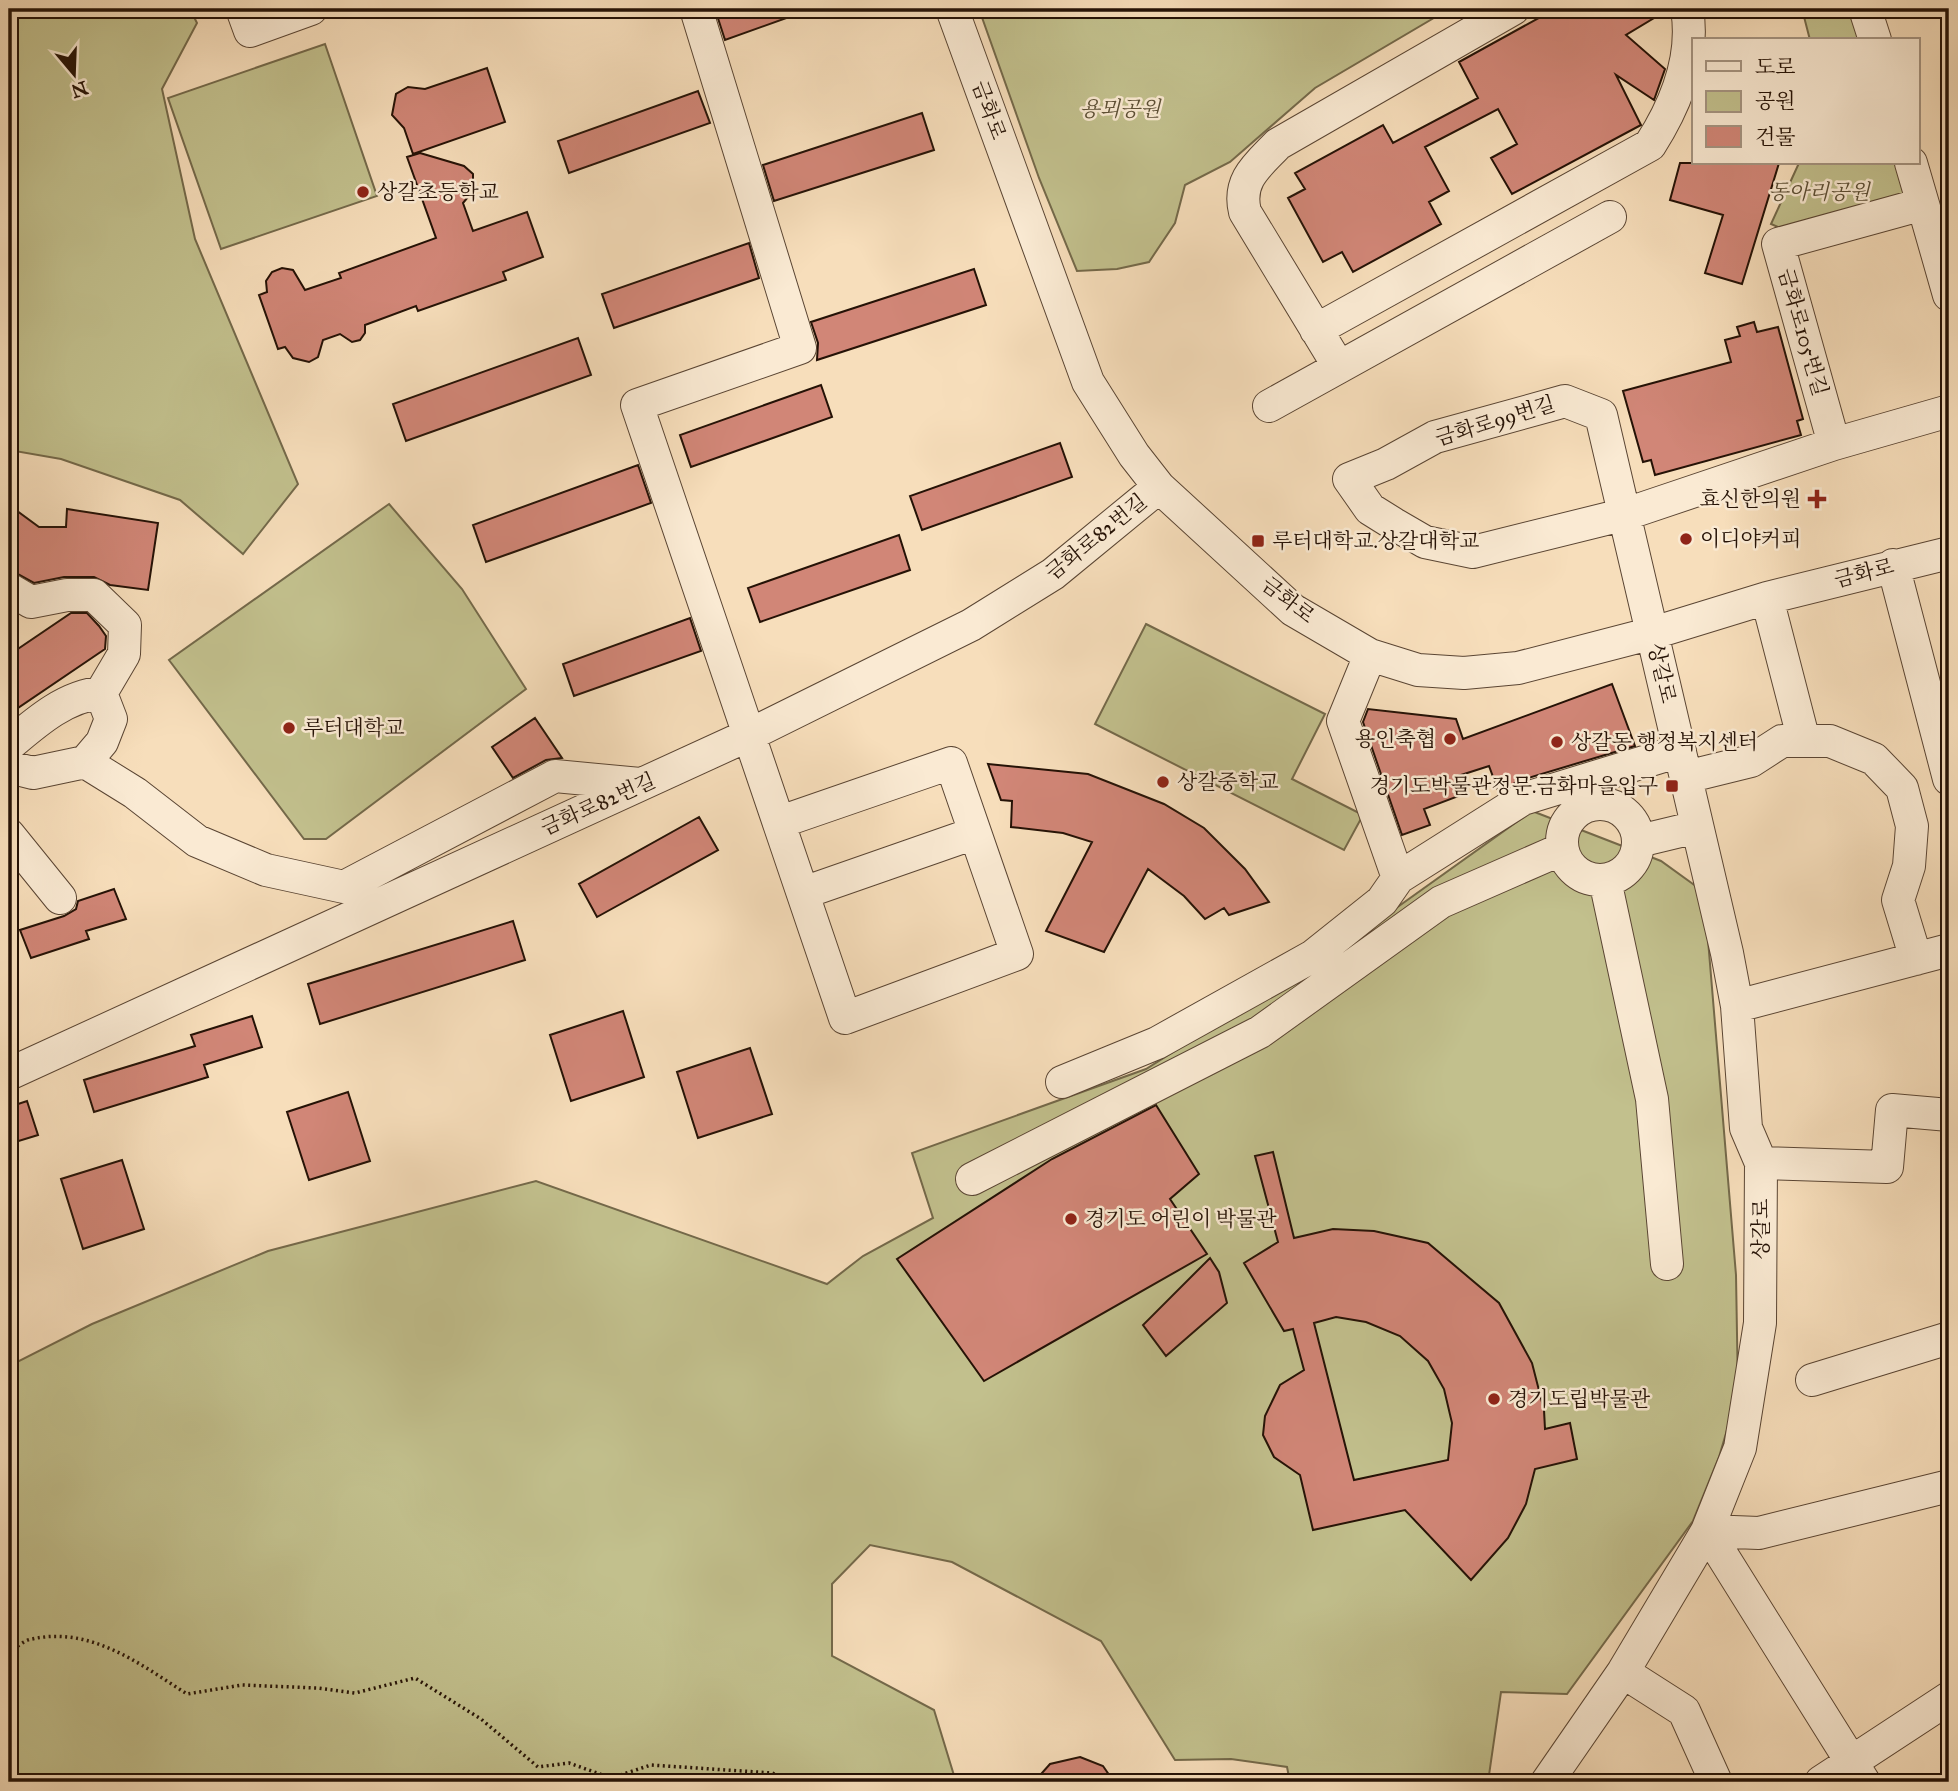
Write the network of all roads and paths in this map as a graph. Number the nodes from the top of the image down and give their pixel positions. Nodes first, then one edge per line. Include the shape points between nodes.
1 (242, 9) edge
2 (311, 9) edge
3 (696, 9) edge
4 (952, 9) edge
5 (1513, 9) edge
6 (1687, 9) edge
7 (1865, 9) edge
8 (1874, 38) edge
9 (1911, 164) edge
10 (1923, 204) junction
11 (1609, 216) dead end
12 (1497, 229) junction
13 (1518, 267) junction
14 (1949, 295) edge
15 (1316, 330) junction
16 (1339, 367) junction
17 (1269, 406) dead end
18 (1949, 411) edge
19 (1834, 444) junction
20 (1159, 486) junction
21 (1626, 514) junction
22 (1949, 553) edge
23 (1893, 565) junction
24 (9, 589) edge
25 (1767, 598) junction
26 (1653, 633) junction
27 (1370, 655) junction
28 (101, 693) junction
29 (751, 734) junction
30 (1804, 741) junction
31 (10, 758) edge
32 (85, 762) junction
33 (1683, 764) junction
34 (1948, 767) edge
35 (642, 784) junction
36 (780, 822) junction
37 (1697, 827) junction
38 (975, 833) junction
39 (9, 835) edge
40 (1639, 841) junction
41 (1562, 849) junction
42 (1398, 878) junction
43 (1605, 880) junction
44 (803, 893) junction
45 (60, 898) dead end
46 (1949, 950) edge
47 (1916, 959) junction
48 (1737, 1006) junction
49 (9, 1074) edge
50 (1062, 1082) dead end
51 (1949, 1115) edge
52 (1760, 1163) junction
53 (972, 1179) dead end
54 (1667, 1264) dead end
55 (1949, 1338) edge
56 (1812, 1380) dead end
57 (1949, 1486) edge
58 (1707, 1531) junction
59 (9, 1653) edge
60 (1623, 1672) junction
61 (1949, 1698) edge
62 (1857, 1773) edge
63 (799, 1782) edge
64 (1547, 1782) edge
65 (1716, 1782) edge
66 (1821, 1782) edge

1 - 2 street via 250,31
3 - 29 street via 800,348 637,405
4 - 20 street, 금화로 via 1088,382
5 - 15 street via 1278,144 1247,176 1242,201 1245,212
6 - 12 street via 1686,63 1671,112 1650,145
7 - 8 street
9 - 10 street
10 - 14 street
10 - 19 street, 금화로105번길 via 1778,244
11 - 13 street
12 - 13 street
12 - 15 street
13 - 16 street
15 - 16 street
16 - 17 street
18 - 19 street
19 - 21 street
20 - 27 street, 금화로 via 1293,610
20 - 29 street, 금화로82번길 via 1053,574 971,625
21 - 21 street, 금화로99번길 via 1601,415 1565,401 1435,437 1349,479 1370,509 1394,524 1425,541 1473,552
21 - 26 street, 금화로99번길
22 - 23 street, 금화로
23 - 25 street, 금화로
23 - 34 street
24 - 28 street via 31,602 94,595 125,625 124,654
25 - 26 street, 금화로
25 - 30 street
26 - 27 street, 금화로 via 1518,668 1464,673 1418,670
26 - 33 street, 상갈로
27 - 42 street via 1343,720
28 - 31 street via 83,695 37,722
28 - 32 street via 111,719 102,742
29 - 35 street, 금화로82번길
29 - 36 street
30 - 33 street via 1782,741 1751,761
30 - 47 street via 1830,741 1874,760 1902,788 1912,826 1909,866 1898,900
31 - 32 street via 33,773
32 - 35 street via 197,841 266,870 344,887 555,776
33 - 37 street, 상갈로
33 - 42 street via 1523,799
35 - 49 street, 금화로82번길
36 - 38 street via 951,762
36 - 44 street
37 - 40 street
37 - 48 street, 상갈로
38 - 44 street
38 - 44 street via 1017,954 845,1018
39 - 45 street
40 - 41 street via 1630,817 1608,804 1595,804 1573,814 1562,836
40 - 43 street via 1631,866
41 - 43 street via 1574,871
41 - 53 street via 1441,902 1260,1032
42 - 50 street via 1382,901 1313,956 1157,1043
43 - 54 street via 1652,1099
46 - 47 street
47 - 48 street
48 - 52 street, 상갈로 via 1746,1128
51 - 52 street via 1892,1110 1887,1167
52 - 58 street, 상갈로 via 1760,1323 1753,1381 1740,1448
55 - 56 street
57 - 58 street via 1759,1533
58 - 60 street, 상갈로
58 - 62 street
59 - 63 path via 30,1639 80,1638 119,1651 187,1694 242,1685 355,1693 415,1678 481,1719 538,1767 569,1763 611,1779 651,1765 772,1773
60 - 64 street, 상갈로
60 - 65 street via 1684,1711
61 - 62 street
62 - 66 street

